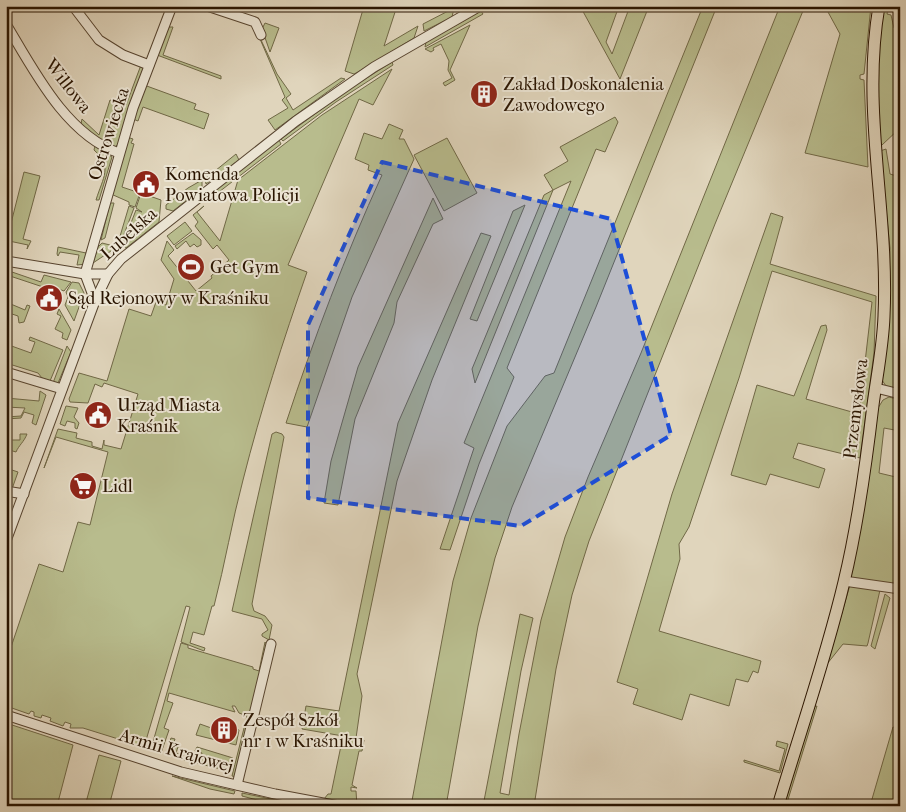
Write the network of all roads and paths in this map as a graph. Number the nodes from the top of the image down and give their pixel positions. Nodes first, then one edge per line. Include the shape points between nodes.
1 (73, 6) edge
2 (172, 6) edge
3 (207, 6) edge
4 (480, 6) edge
5 (879, 6) edge
6 (6, 24) edge
7 (261, 35) dead end
8 (149, 65) junction
9 (119, 153) junction
10 (6, 261) edge
11 (85, 274) junction
12 (108, 274) junction
13 (95, 301) junction
14 (6, 372) edge
15 (876, 388) junction
16 (62, 390) junction
17 (900, 394) edge
18 (6, 491) edge
19 (24, 494) junction
20 (6, 541) edge
21 (844, 581) junction
22 (900, 590) edge
23 (270, 644) dead end
24 (6, 715) edge
25 (237, 785) junction
26 (312, 803) edge
27 (339, 806) edge
28 (778, 806) edge

1 - 8 street via 99,40 123,55
2 - 8 street, Ostrowiecka
3 - 7 street via 255,22
4 - 12 street, Lubelska via 386,59 319,104 130,251
5 - 15 main road, Przemysłowa via 871,98 886,277
6 - 9 street, Willowa via 64,112 92,139
8 - 9 street, Ostrowiecka
9 - 11 street, Ostrowiecka
10 - 11 street
11 - 12 street
11 - 13 street
12 - 13 street, Lubelska
13 - 16 street, Lubelska
14 - 16 street
15 - 17 street
15 - 21 main road, Przemysłowa via 863,488
16 - 19 street, Lubelska
18 - 19 street
19 - 20 street, Lubelska
21 - 22 street
21 - 28 main road, Przemysłowa
23 - 25 street
24 - 25 street, Armii Krajowej via 159,765
25 - 26 street, Armii Krajowej
26 - 27 street, Armii Krajowej

